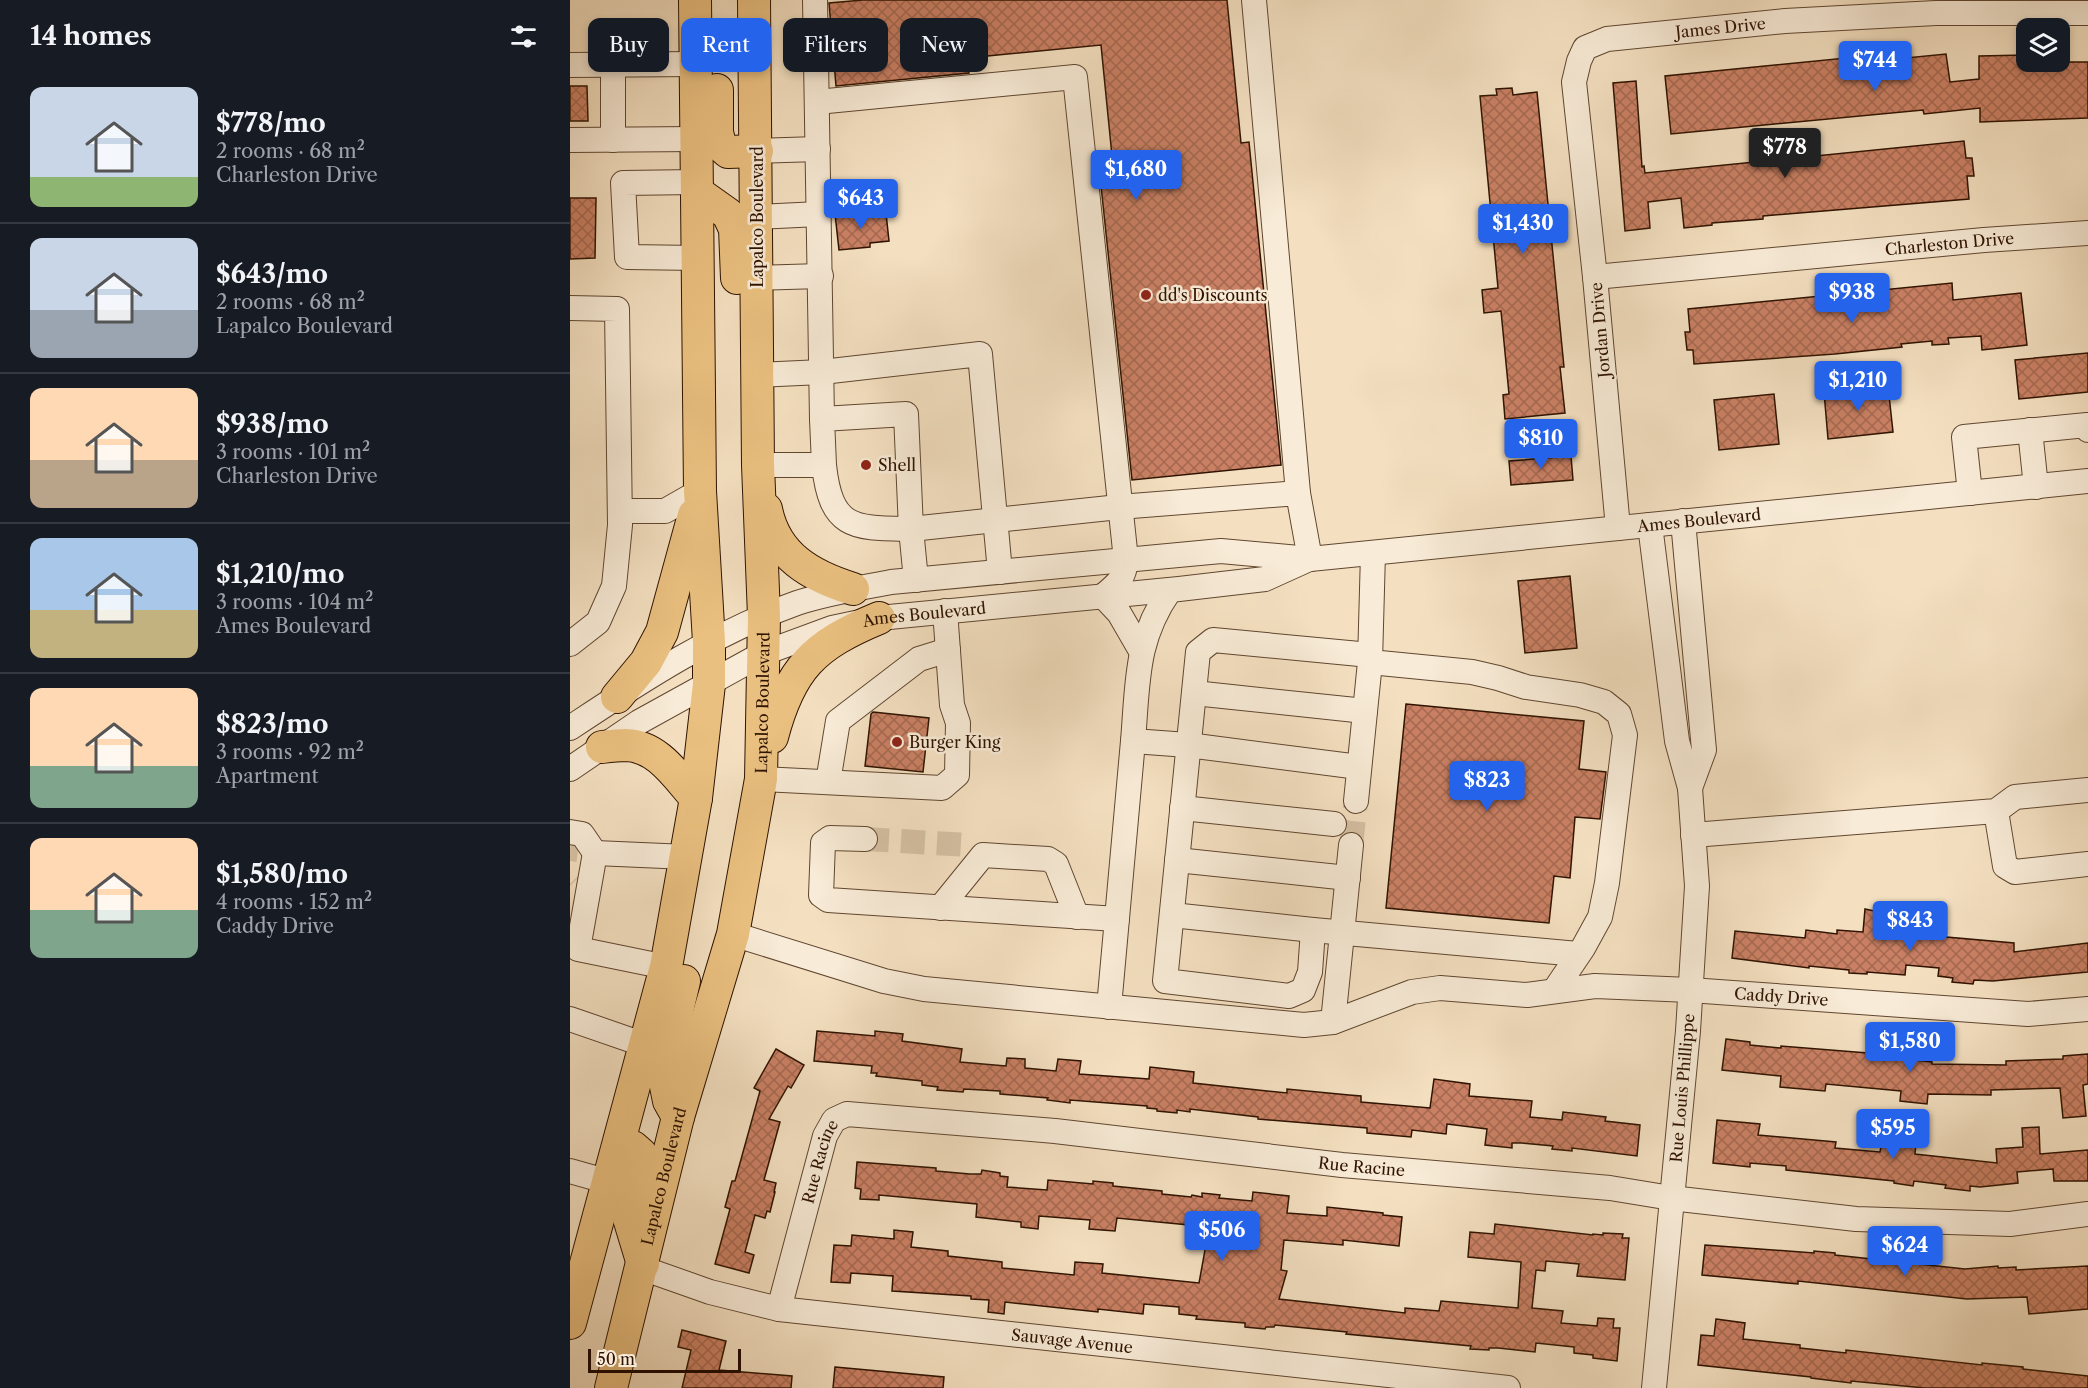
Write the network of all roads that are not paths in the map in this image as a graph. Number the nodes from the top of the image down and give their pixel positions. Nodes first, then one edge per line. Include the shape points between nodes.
1 (695, 0) edge
2 (711, 0) edge
3 (814, 0) edge
4 (1254, 0) edge
5 (757, 1) edge
6 (2088, 13) edge
7 (695, 18) edge
8 (1579, 61) joint
9 (594, 72) edge
10 (695, 72) edge
11 (817, 102) junction
12 (696, 139) junction
13 (579, 140) edge
14 (613, 140) junction
15 (818, 149) junction
16 (757, 152) junction
17 (697, 187) junction
18 (819, 214) junction
19 (757, 217) junction
20 (2088, 233) edge
21 (698, 258) junction
22 (820, 276) junction
23 (1595, 277) junction
24 (757, 278) junction
25 (570, 308) edge
26 (822, 372) junction
27 (757, 375) junction
28 (822, 418) junction
29 (2030, 430) junction
30 (2088, 430) edge
31 (758, 465) junction
32 (824, 465) junction
33 (2088, 481) edge
34 (2036, 487) junction
35 (700, 491) junction
36 (1298, 493) junction
37 (1970, 493) junction
38 (1119, 507) junction
39 (620, 511) junction
40 (996, 521) junction
41 (1683, 521) junction
42 (1650, 525) junction
43 (1618, 528) junction
44 (911, 529) junction
45 (1372, 553) junction
46 (1310, 559) junction
47 (1126, 561) junction
48 (1000, 572) junction
49 (916, 580) junction
50 (853, 589) junction
51 (1170, 590) junction
52 (1103, 596) junction
53 (945, 611) junction
54 (764, 616) junction
55 (879, 618) junction
56 (709, 642) junction
57 (570, 644) edge
58 (948, 650) junction
59 (1141, 651) junction
60 (764, 653) junction
61 (1370, 659) junction
62 (709, 684) junction
63 (1194, 693) junction
64 (617, 697) junction
65 (1365, 711) junction
66 (570, 728) edge
67 (1133, 741) junction
68 (1188, 745) junction
69 (603, 747) junction
70 (1359, 767) junction
71 (570, 769) edge
72 (761, 779) junction
73 (828, 782) junction
74 (1690, 788) junction
75 (2088, 790) edge
76 (696, 798) junction
77 (1356, 801) tunnel mouth
78 (1182, 807) junction
79 (1996, 811) junction
80 (1334, 824) dead end
81 (1693, 835) junction
82 (865, 839) tunnel mouth
83 (581, 845) edge
84 (1351, 845) tunnel mouth
85 (687, 857) junction
86 (1177, 860) junction
87 (2088, 864) edge
88 (1347, 878) junction
89 (579, 886) edge
90 (678, 903) junction
91 (940, 908) junction
92 (1172, 915) junction
93 (1077, 916) junction
94 (1117, 919) junction
95 (1313, 930) junction
96 (1342, 933) junction
97 (733, 934) junction
98 (572, 952) edge
99 (1578, 954) junction
100 (666, 967) junction
101 (1690, 990) junction
102 (1554, 991) junction
103 (1109, 1007) junction
104 (2088, 1009) edge
105 (570, 1019) edge
106 (1334, 1022) junction
107 (645, 1045) junction
108 (678, 1116) junction
109 (620, 1143) junction
110 (570, 1171) edge
111 (609, 1182) junction
112 (1671, 1198) junction
113 (2088, 1215) edge
114 (642, 1266) junction
115 (577, 1268) edge
116 (779, 1309) junction
117 (572, 1312) edge
118 (611, 1388) edge
119 (1508, 1388) edge
120 (1654, 1388) edge

1 - 7 main road
2 - 16 main road via 717,30 720,145 728,152
3 - 11 street
4 - 36 street
5 - 16 main road, Lapalco Boulevard
6 - 8 street, James Drive via 1936,13 1785,21 1607,39 1585,48
8 - 23 street, Jordan Drive via 1574,82
9 - 14 street
10 - 12 main road
11 - 15 street
11 - 38 street via 1075,77
12 - 14 street
12 - 17 main road
13 - 14 street
15 - 16 street
15 - 18 street
16 - 19 main road, Lapalco Boulevard
17 - 21 main road
17 - 21 street via 623,183 627,257
17 - 27 main road via 728,214 735,229 740,328
18 - 19 street
18 - 22 street
19 - 24 main road, Lapalco Boulevard
20 - 23 street, Charleston Drive
21 - 35 main road
22 - 24 street
22 - 26 street
23 - 43 street, Jordan Drive
24 - 27 main road, Lapalco Boulevard
25 - 39 street via 617,309
26 - 27 street
26 - 28 street
26 - 40 street via 980,354
27 - 31 main road, Lapalco Boulevard
28 - 32 street
28 - 44 street via 906,414
29 - 30 street via 2087,425
29 - 34 street
29 - 37 street via 1964,437
31 - 32 street
31 - 50 main road via 768,519 788,555 814,575
31 - 54 main road, Lapalco Boulevard
32 - 44 street via 830,497 844,518 866,528
33 - 34 street, Ames Boulevard
34 - 37 street, Ames Boulevard
35 - 39 street via 665,511
35 - 56 main road
35 - 64 main road via 662,632 646,662
36 - 38 street
36 - 46 street
37 - 41 street, Ames Boulevard
38 - 40 street
38 - 47 street
39 - 57 street via 615,586 598,622
40 - 44 street
40 - 48 street
41 - 42 street, Ames Boulevard
41 - 74 street, Rue Louis Phillippe via 1704,750
42 - 43 street, Ames Boulevard
42 - 74 street, Rue Louis Phillippe via 1677,741
43 - 45 street, Ames Boulevard
44 - 49 street
45 - 46 street, Ames Boulevard
45 - 61 street
46 - 47 street, Ames Boulevard via 1221,551
46 - 51 street, Ames Boulevard via 1265,579
47 - 48 street, Ames Boulevard
47 - 52 street via 1124,575
48 - 49 street, Ames Boulevard
49 - 50 street, Ames Boulevard
50 - 54 street, Ames Boulevard
51 - 52 street, Ames Boulevard
51 - 59 street via 1157,608
52 - 53 street, Ames Boulevard
52 - 59 street via 1119,613
53 - 55 street, Ames Boulevard
53 - 58 street
54 - 56 street, Ames Boulevard
54 - 60 main road, Lapalco Boulevard
55 - 60 street, Ames Boulevard via 832,628
55 - 72 main road via 827,643 800,671 782,702
56 - 62 main road
56 - 64 street, Ames Boulevard
58 - 73 street via 919,659 838,722
58 - 73 street via 952,705 958,723 957,776 942,788
59 - 67 street
60 - 62 street, Ames Boulevard
60 - 72 main road, Lapalco Boulevard
61 - 63 street via 1213,640 1198,652
61 - 65 street
61 - 99 street via 1472,672 1526,687 1580,695 1604,702 1619,714 1624,735 1607,883 1600,917
62 - 69 street, Ames Boulevard via 639,722
62 - 76 main road
63 - 65 street
63 - 68 street
64 - 66 street, Ames Boulevard
65 - 70 street
67 - 68 street
67 - 94 street
68 - 70 street
68 - 78 street
69 - 71 street, Ames Boulevard
69 - 76 main road via 628,745 652,752
70 - 77 street
72 - 73 street
72 - 97 main road, Lapalco Boulevard
74 - 81 street, Rue Louis Phillippe
75 - 79 street via 2015,797
76 - 85 main road
78 - 80 street
78 - 86 street
79 - 81 street
79 - 87 street via 2005,866 2015,872
81 - 101 street, Rue Louis Phillippe via 1697,886
82 - 91 street via 830,838 823,843 821,895 828,900
83 - 85 street
83 - 89 street
84 - 88 street
85 - 90 main road
86 - 88 street
86 - 92 street
88 - 96 street
89 - 98 street
90 - 100 main road
90 - 108 main road via 684,980 663,1071 669,1101
91 - 93 street
91 - 93 street via 976,850 1048,859 1056,864
92 - 95 street
92 - 95 street via 1166,981 1289,996 1303,990 1310,972
93 - 94 street
94 - 103 street
95 - 96 street
96 - 99 street
96 - 106 street
97 - 103 street, Caddy Drive via 884,981 924,989
97 - 108 main road, Lapalco Boulevard
98 - 100 street
99 - 102 street
100 - 107 main road
101 - 102 street, Caddy Drive via 1595,986
101 - 104 street, Caddy Drive via 2028,1014
101 - 112 street, Rue Louis Phillippe
102 - 106 street, Caddy Drive via 1527,995 1440,988 1412,992
103 - 106 street, Caddy Drive via 1304,1025
105 - 107 street
107 - 109 main road
108 - 114 main road, Lapalco Boulevard
109 - 111 main road
109 - 114 main road via 641,1154 642,1169 629,1218
110 - 111 street
111 - 115 main road
112 - 113 street, Rue Racine via 1856,1219 2010,1224
112 - 116 street, Rue Racine via 1610,1188 1342,1165 1055,1131 848,1114 834,1120 825,1136
112 - 120 street, Rue Louis Phillippe
114 - 116 street, Sauvage Avenue via 710,1292
114 - 118 main road, Lapalco Boulevard
115 - 117 main road
116 - 119 street, Sauvage Avenue

